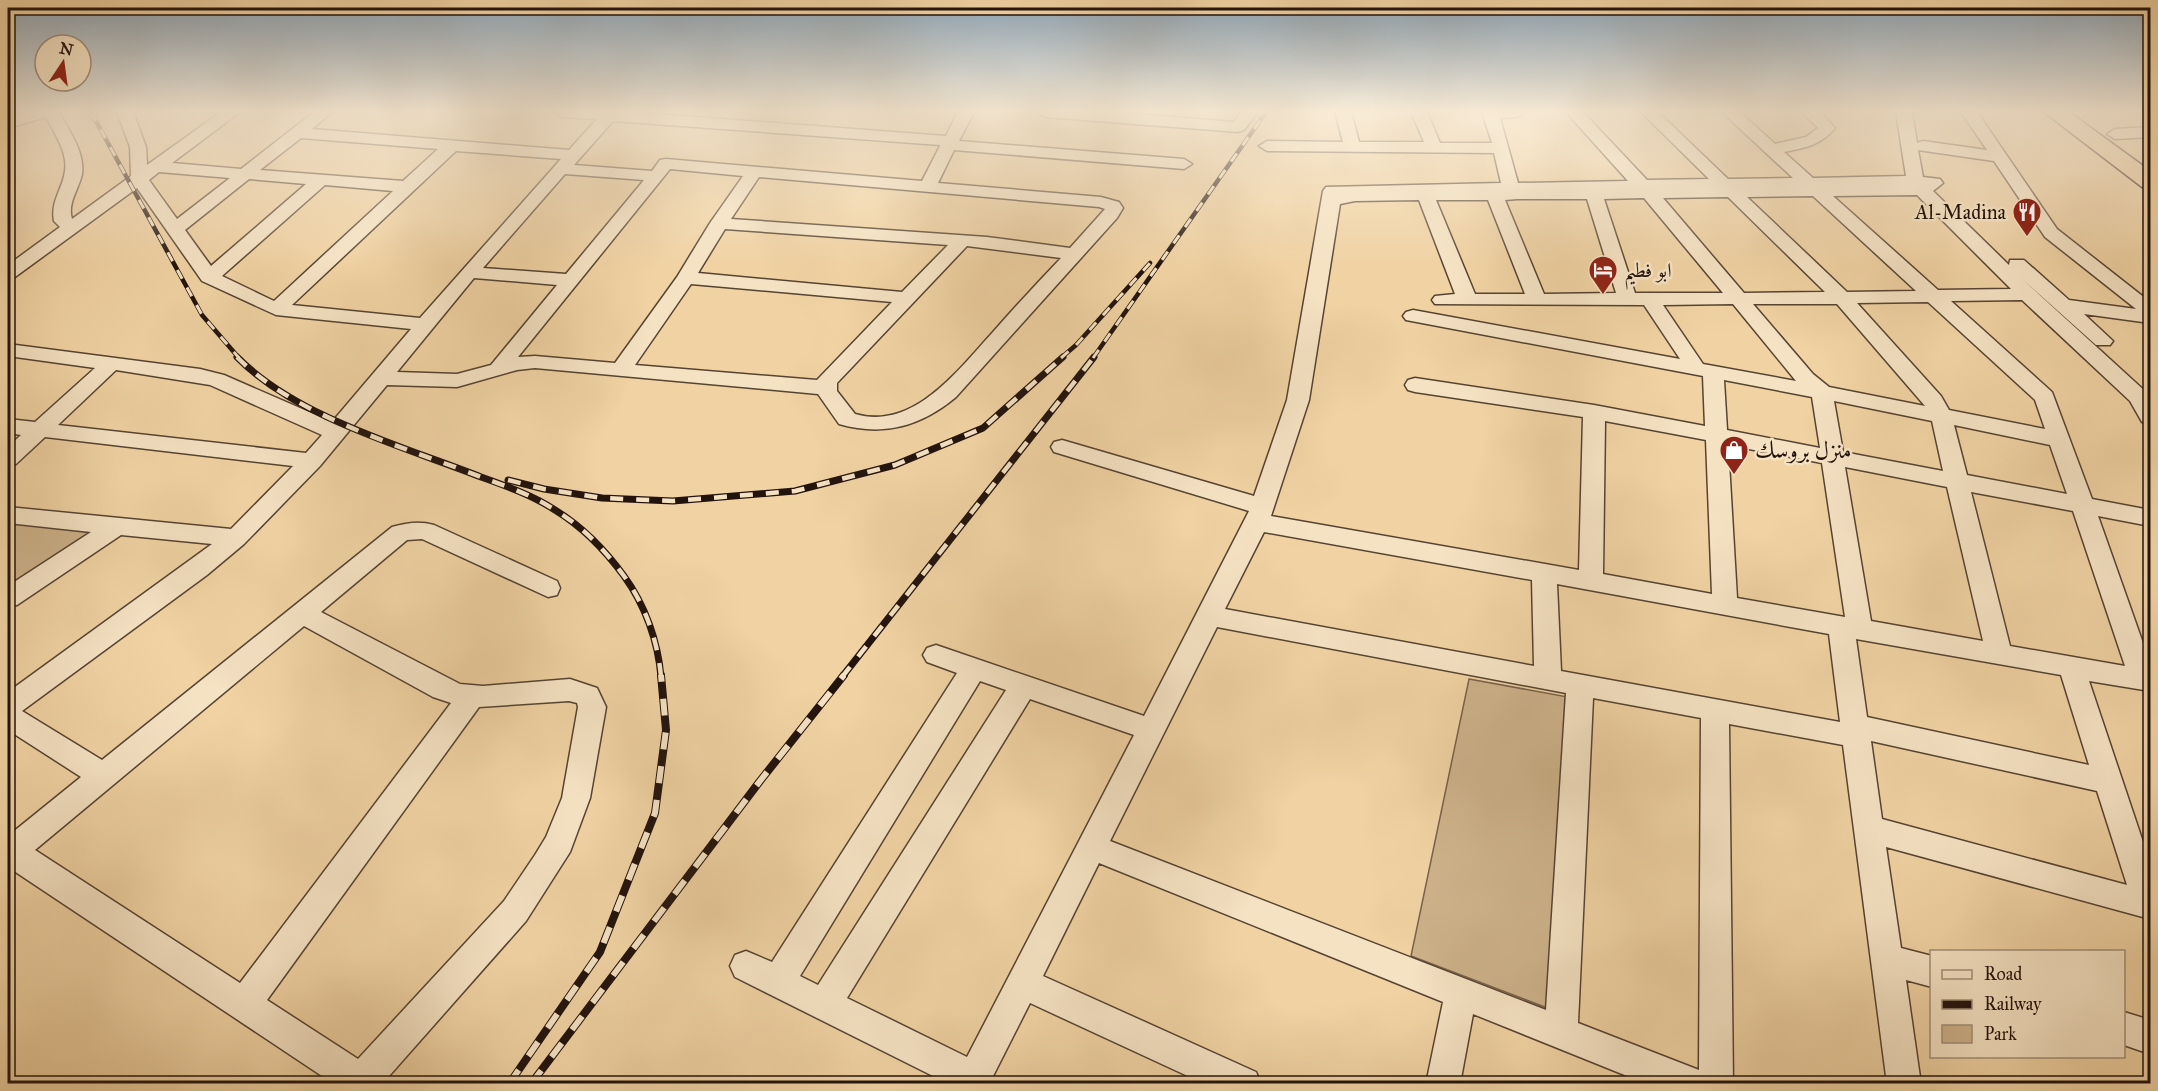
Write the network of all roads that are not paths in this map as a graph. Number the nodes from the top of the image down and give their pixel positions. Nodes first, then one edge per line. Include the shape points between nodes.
1 (74, 163) edge
2 (139, 163) edge
3 (164, 163) edge
4 (259, 163) edge
5 (433, 163) edge
6 (565, 163) edge
7 (572, 163) edge
8 (939, 163) edge
9 (1172, 163) edge
10 (1500, 163) edge
11 (1621, 163) edge
12 (1701, 163) edge
13 (1787, 163) edge
14 (1918, 163) edge
15 (1923, 163) edge
16 (2004, 163) edge
17 (2125, 163) edge
18 (1184, 164) dead end
19 (159, 167) junction
20 (754, 172) junction
21 (245, 174) junction
22 (657, 176) junction
23 (140, 180) junction
24 (321, 180) junction
25 (2151, 182) edge
26 (1924, 184) junction
27 (408, 187) junction
28 (927, 187) junction
29 (1814, 187) junction
30 (1726, 188) junction
31 (1646, 190) junction
32 (1503, 192) junction
33 (1594, 195) junction
34 (1332, 196) junction
35 (1426, 196) junction
36 (719, 223) junction
37 (70, 226) junction
38 (175, 229) junction
39 (962, 241) junction
40 (1074, 254) junction
41 (469, 272) junction
42 (8, 273) edge
43 (209, 277) junction
44 (686, 278) junction
45 (569, 280) junction
46 (8, 284) edge
47 (2027, 294) junction
48 (1936, 297) junction
49 (906, 298) junction
50 (1650, 298) junction
51 (1739, 298) junction
52 (1842, 298) junction
53 (1537, 299) junction
54 (1627, 299) junction
55 (1442, 300) dead end
56 (1467, 300) junction
57 (2063, 305) junction
58 (276, 309) junction
59 (2151, 311) edge
60 (1413, 316) dead end
61 (2151, 317) edge
62 (426, 325) junction
63 (8, 350) edge
64 (111, 364) junction
65 (499, 368) junction
66 (621, 370) junction
67 (1705, 370) junction
68 (383, 378) junction
69 (1415, 385) dead end
70 (2151, 386) edge
71 (826, 387) junction
72 (1822, 392) junction
73 (1594, 412) junction
74 (1941, 415) junction
75 (2151, 417) edge
76 (8, 426) edge
77 (40, 430) junction
78 (337, 433) junction
79 (1715, 435) junction
80 (2059, 439) junction
81 (1062, 447) dead end
82 (1832, 457) junction
83 (8, 459) edge
84 (312, 461) junction
85 (1957, 481) junction
86 (2082, 505) junction
87 (1259, 515) junction
88 (8, 516) edge
89 (2151, 518) edge
90 (117, 526) junction
91 (236, 538) junction
92 (1544, 575) junction
93 (1591, 583) junction
94 (548, 588) dead end
95 (8, 598) edge
96 (1725, 607) junction
97 (302, 613) junction
98 (1209, 616) junction
99 (1850, 629) junction
100 (936, 655) dead end
101 (1999, 655) junction
102 (2071, 667) junction
103 (974, 668) junction
104 (1548, 679) junction
105 (2147, 680) edge
106 (1024, 685) junction
107 (1580, 685) junction
108 (471, 697) junction
109 (8, 706) edge
110 (1715, 710) junction
111 (8, 716) edge
112 (1152, 730) junction
113 (1855, 731) junction
114 (103, 776) junction
115 (2108, 781) junction
116 (1869, 829) junction
117 (1092, 847) junction
118 (2140, 849) edge
119 (9, 851) edge
120 (2150, 904) edge
121 (1887, 959) junction
122 (746, 966) dead end
123 (1930, 971) edge
124 (778, 982) junction
125 (1023, 983) junction
126 (1461, 993) junction
127 (244, 1004) junction
128 (824, 1005) junction
129 (2125, 1029) edge
130 (1561, 1031) junction
131 (2151, 1037) edge
132 (972, 1081) edge
133 (360, 1082) edge
134 (1244, 1083) edge
135 (1443, 1083) edge
136 (1691, 1083) edge
137 (1716, 1083) edge
138 (1904, 1083) edge

1 - 37 street via 62,212 63,221
2 - 23 street
3 - 19 street
4 - 21 street
5 - 27 street
6 - 41 street
7 - 22 street
8 - 28 street
9 - 18 street
10 - 32 street
11 - 31 street
12 - 30 street
13 - 29 street
14 - 26 street
15 - 26 street
16 - 59 street via 2051,233
17 - 25 highway
19 - 21 street
19 - 23 street
20 - 22 street via 666,164
20 - 28 street
20 - 36 street
21 - 24 street
21 - 38 street
22 - 45 street
23 - 37 street
23 - 38 street
23 - 46 street via 120,200
24 - 27 street
24 - 43 street
26 - 29 street
26 - 47 street
26 - 57 street
27 - 58 street
28 - 40 street via 1113,206 1111,214
29 - 30 street
29 - 48 street
30 - 31 street
30 - 52 street
31 - 32 street
31 - 33 street
31 - 51 street
32 - 33 street
32 - 34 street
32 - 35 street
32 - 53 street
33 - 54 street
34 - 35 street
34 - 87 street via 1298,400
35 - 56 street
36 - 39 street
36 - 44 street
37 - 42 street
38 - 43 street
39 - 40 street
39 - 49 street
40 - 71 street via 949,392 923,410 892,421 858,423 843,416
41 - 45 street
41 - 62 street
43 - 58 street
44 - 49 street
44 - 66 street
45 - 65 street
47 - 48 street
47 - 75 street via 2139,397
48 - 52 street
48 - 80 street via 2045,397
49 - 71 street via 829,377
50 - 51 street
50 - 54 street
50 - 67 street
51 - 52 street
51 - 72 street via 1806,379
52 - 74 street
53 - 54 street
53 - 56 street
55 - 56 street
57 - 61 street
57 - 70 street
58 - 62 street
60 - 67 street
62 - 68 street
63 - 64 street
64 - 77 street
64 - 78 street via 217,380
65 - 66 street via 535,362
65 - 68 street via 457,380
66 - 71 street
67 - 72 street
67 - 79 street
68 - 78 street
69 - 73 street
72 - 74 street
72 - 82 street
73 - 79 street
73 - 93 street
74 - 80 street
74 - 85 street
76 - 77 street
77 - 83 street
77 - 84 street
78 - 84 street
79 - 82 street
79 - 96 street
80 - 86 street
81 - 87 street
82 - 85 street
82 - 99 street
84 - 91 street
85 - 86 street
85 - 101 street
86 - 89 street
86 - 105 street
87 - 92 street
87 - 98 street
88 - 90 street
90 - 91 street
90 - 95 street
91 - 109 street
92 - 93 street
92 - 104 street
93 - 96 street
94 - 97 street via 426,531 414,530 400,533
96 - 99 street
97 - 108 street via 442,689
97 - 114 street
98 - 104 street
98 - 112 street
99 - 101 street
99 - 113 street
100 - 103 street
101 - 102 street
102 - 105 street
102 - 115 street
103 - 106 street
103 - 124 street
104 - 107 street
106 - 112 street
106 - 128 street
107 - 110 street
107 - 130 street
108 - 127 street
108 - 133 street via 563,690 587,696 592,707 576,798 559,843 521,903
110 - 113 street
110 - 137 street
111 - 114 street
112 - 117 street
113 - 115 street
113 - 116 street
114 - 119 street
115 - 118 street
116 - 120 street
116 - 121 street
117 - 125 street
117 - 126 street
118 - 120 street
119 - 127 street
121 - 123 street
121 - 138 street
122 - 124 street
124 - 128 street
125 - 132 street
125 - 134 street
126 - 130 street
126 - 135 street
127 - 133 street
128 - 132 street
129 - 131 street
130 - 136 street

